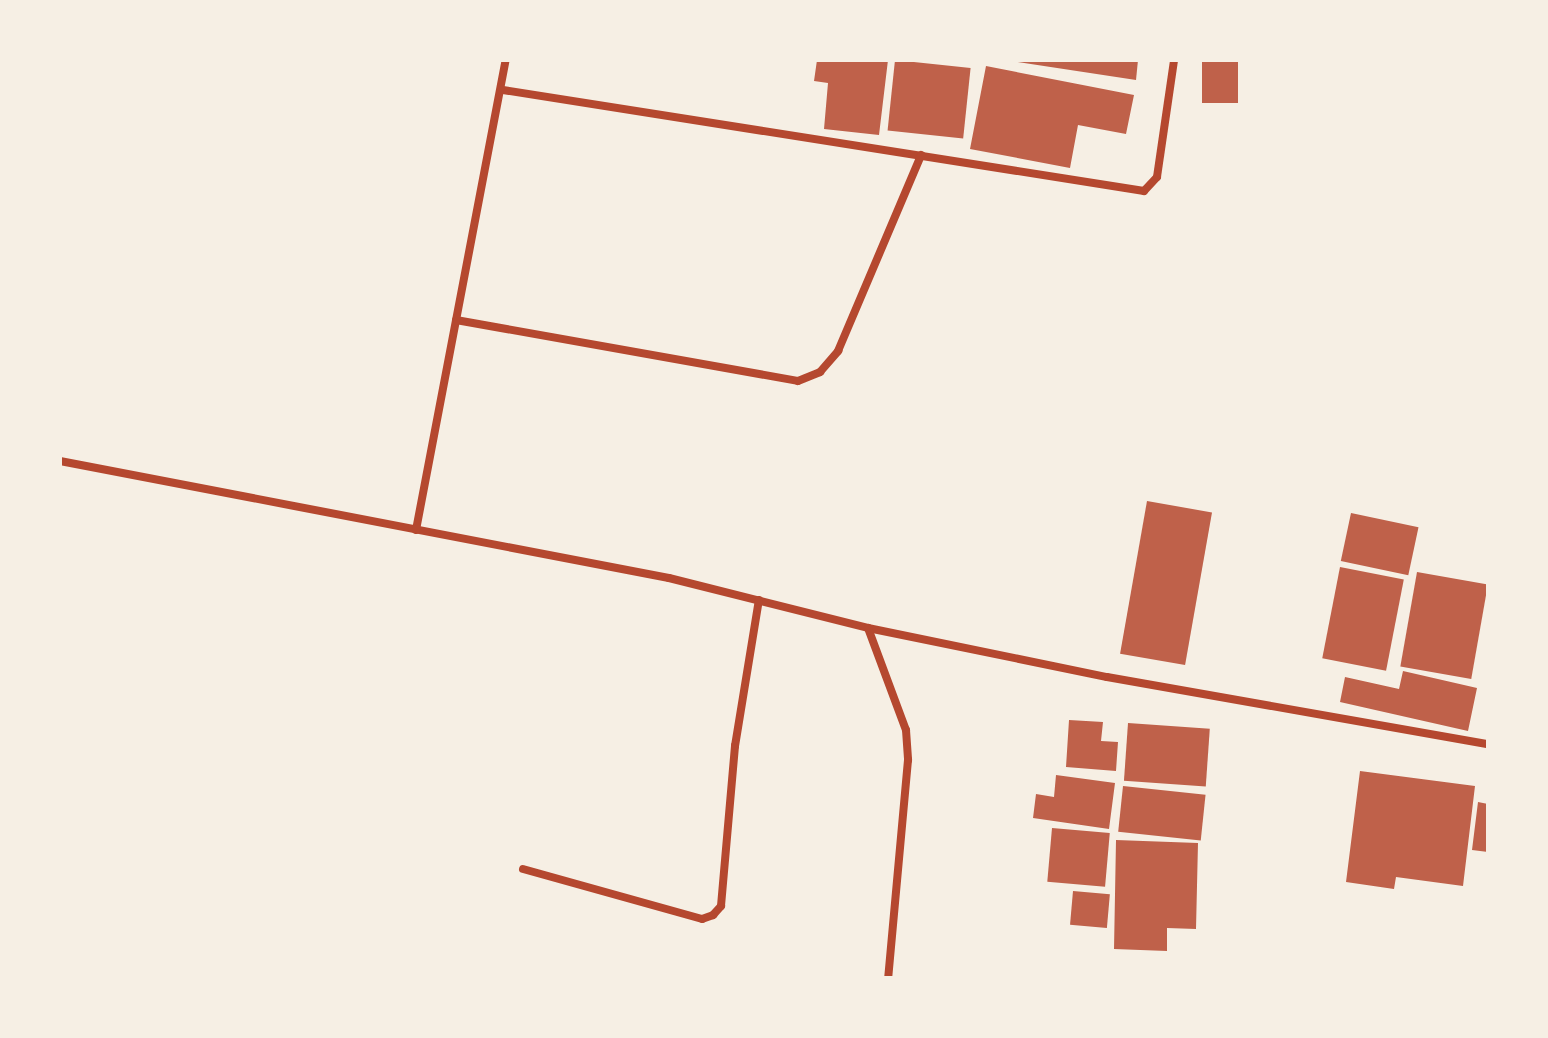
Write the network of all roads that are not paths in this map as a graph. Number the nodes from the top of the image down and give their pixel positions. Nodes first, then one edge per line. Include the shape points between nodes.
1 (506, 60) edge
2 (1174, 60) edge
3 (503, 90) junction
4 (921, 155) junction
5 (456, 320) junction
6 (60, 461) edge
7 (416, 530) junction
8 (759, 600) junction
9 (868, 628) junction
10 (1488, 744) edge
11 (523, 869) dead end
12 (888, 978) edge

1 - 3 street
2 - 4 street via 1157,177 1144,191
3 - 4 street
3 - 5 street
4 - 5 street via 838,351 820,372 798,381
5 - 7 street
6 - 7 street
7 - 8 street
8 - 9 street
8 - 11 street via 735,746 721,906 702,919
9 - 10 street via 1107,677
9 - 12 street via 906,730 908,760

